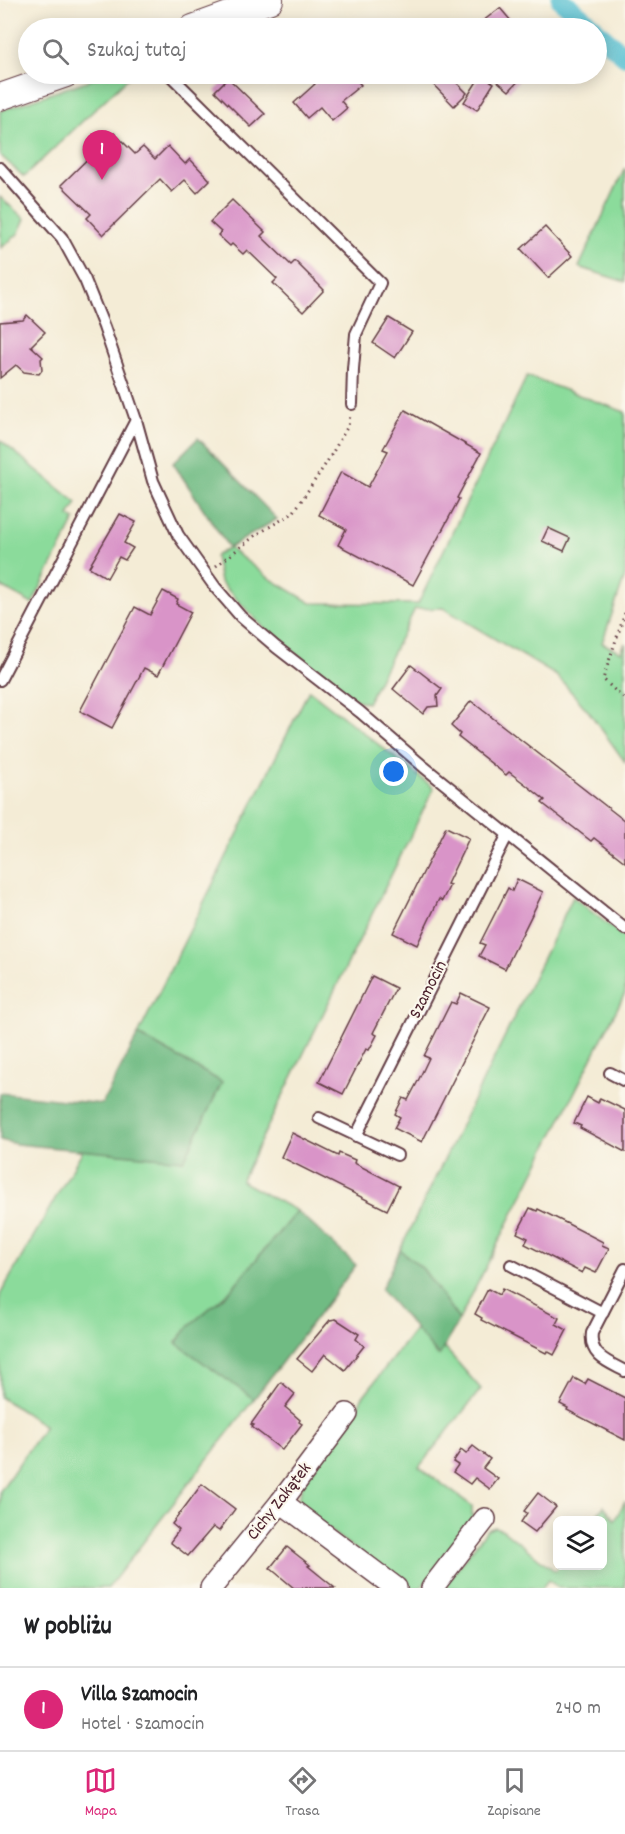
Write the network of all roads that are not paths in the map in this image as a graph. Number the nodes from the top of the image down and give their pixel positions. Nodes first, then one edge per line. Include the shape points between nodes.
1 (270, 0) edge
2 (220, 18) edge
3 (37, 84) edge
4 (179, 84) edge
5 (0, 97) edge
6 (0, 168) edge
7 (352, 404) road end
8 (136, 420) junction
9 (0, 681) edge
10 (506, 839) junction
11 (625, 929) edge
12 (610, 1074) dead end
13 (625, 1081) edge
14 (319, 1118) dead end
15 (356, 1136) junction
16 (397, 1155) dead end
17 (512, 1265) dead end
18 (625, 1269) edge
19 (603, 1313) junction
20 (625, 1371) edge
21 (347, 1414) dead end
22 (281, 1502) junction
23 (485, 1519) dead end
24 (211, 1588) edge
25 (396, 1588) edge
26 (432, 1588) edge

1 - 2 street
3 - 5 street
4 - 7 lane via 380,283 356,334
6 - 8 lane via 67,246 104,327
8 - 9 lane
8 - 10 lane via 153,481 178,535 241,617 360,712
10 - 11 lane
10 - 15 lane, Szamocin
12 - 13 lane
14 - 15 lane
15 - 16 lane
17 - 19 lane
18 - 19 lane
19 - 20 lane via 592,1333 594,1350
21 - 22 street, Cichy Zakątek
22 - 24 street, Cichy Zakątek
22 - 25 street
23 - 26 street

